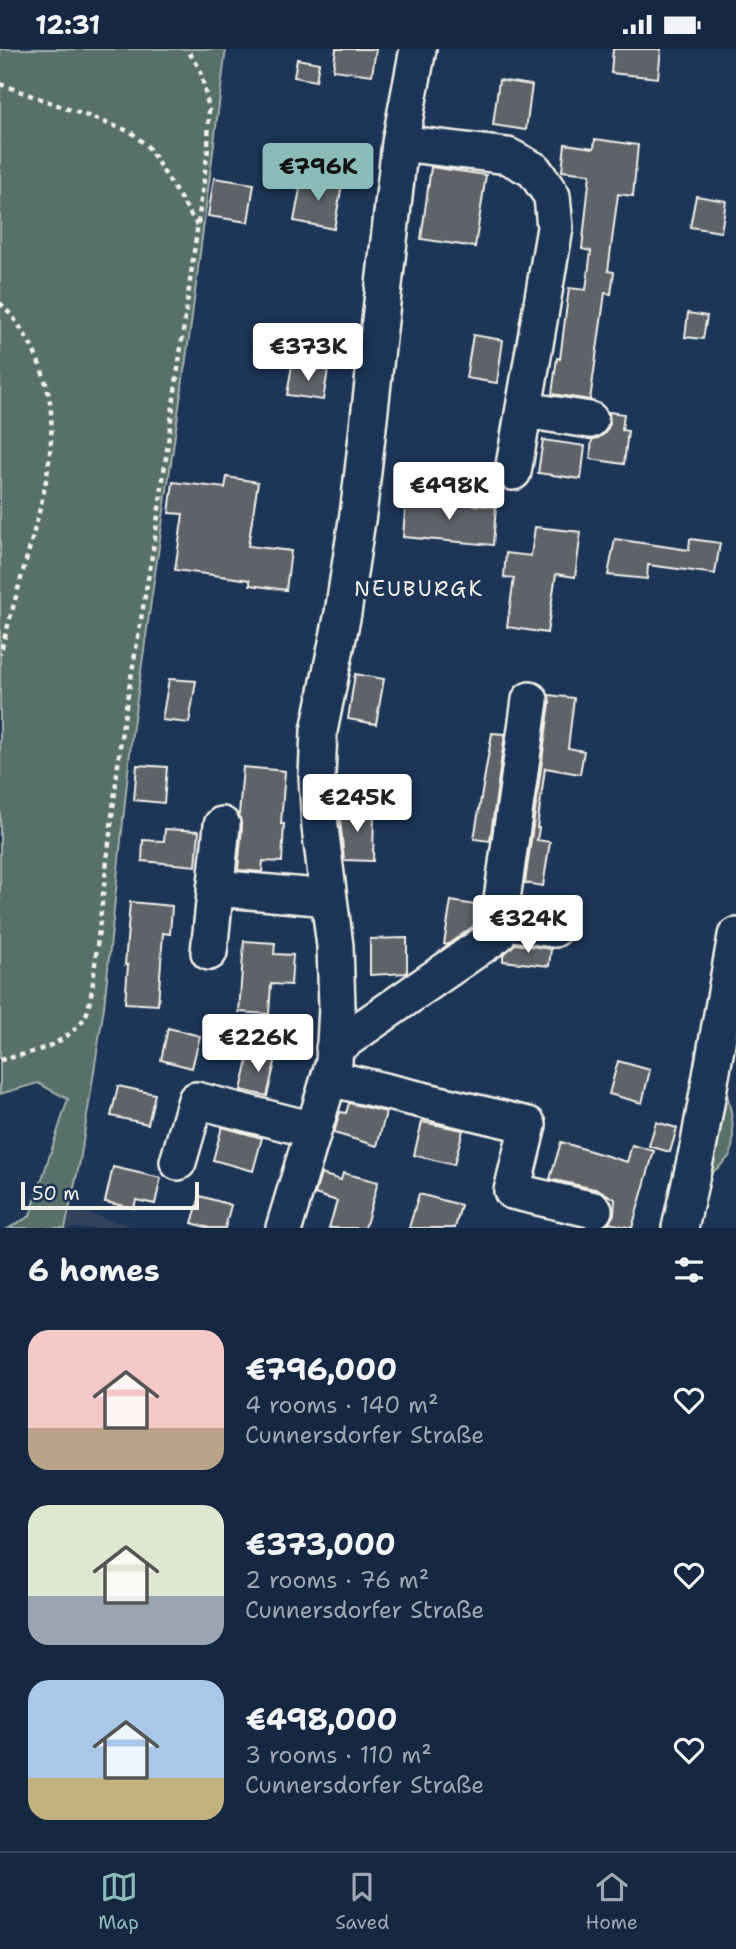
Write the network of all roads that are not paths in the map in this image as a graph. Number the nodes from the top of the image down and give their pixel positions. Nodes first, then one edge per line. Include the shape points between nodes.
1 (418, 49) edge
2 (400, 143) junction
3 (524, 410) junction
4 (590, 420) dead end
5 (513, 473) dead end
6 (530, 700) dead end
7 (222, 825) dead end
8 (215, 888) junction
9 (329, 898) junction
10 (499, 921) junction
11 (554, 929) dead end
12 (736, 936) edge
13 (209, 952) dead end
14 (332, 1063) junction
15 (313, 1130) junction
16 (178, 1162) dead end
17 (594, 1210) dead end
18 (284, 1228) edge
19 (680, 1228) edge

1 - 2 street
2 - 3 street via 508,156 534,170 552,196 555,228
2 - 9 street via 359,507 319,731 318,801
3 - 4 street
3 - 5 street
6 - 10 street
7 - 8 street
8 - 9 street
8 - 13 street
9 - 14 street via 337,1007
10 - 11 street
10 - 14 street via 497,935
12 - 19 street
14 - 15 street
14 - 17 street via 528,1125 512,1191
15 - 16 street via 197,1100
15 - 18 street

